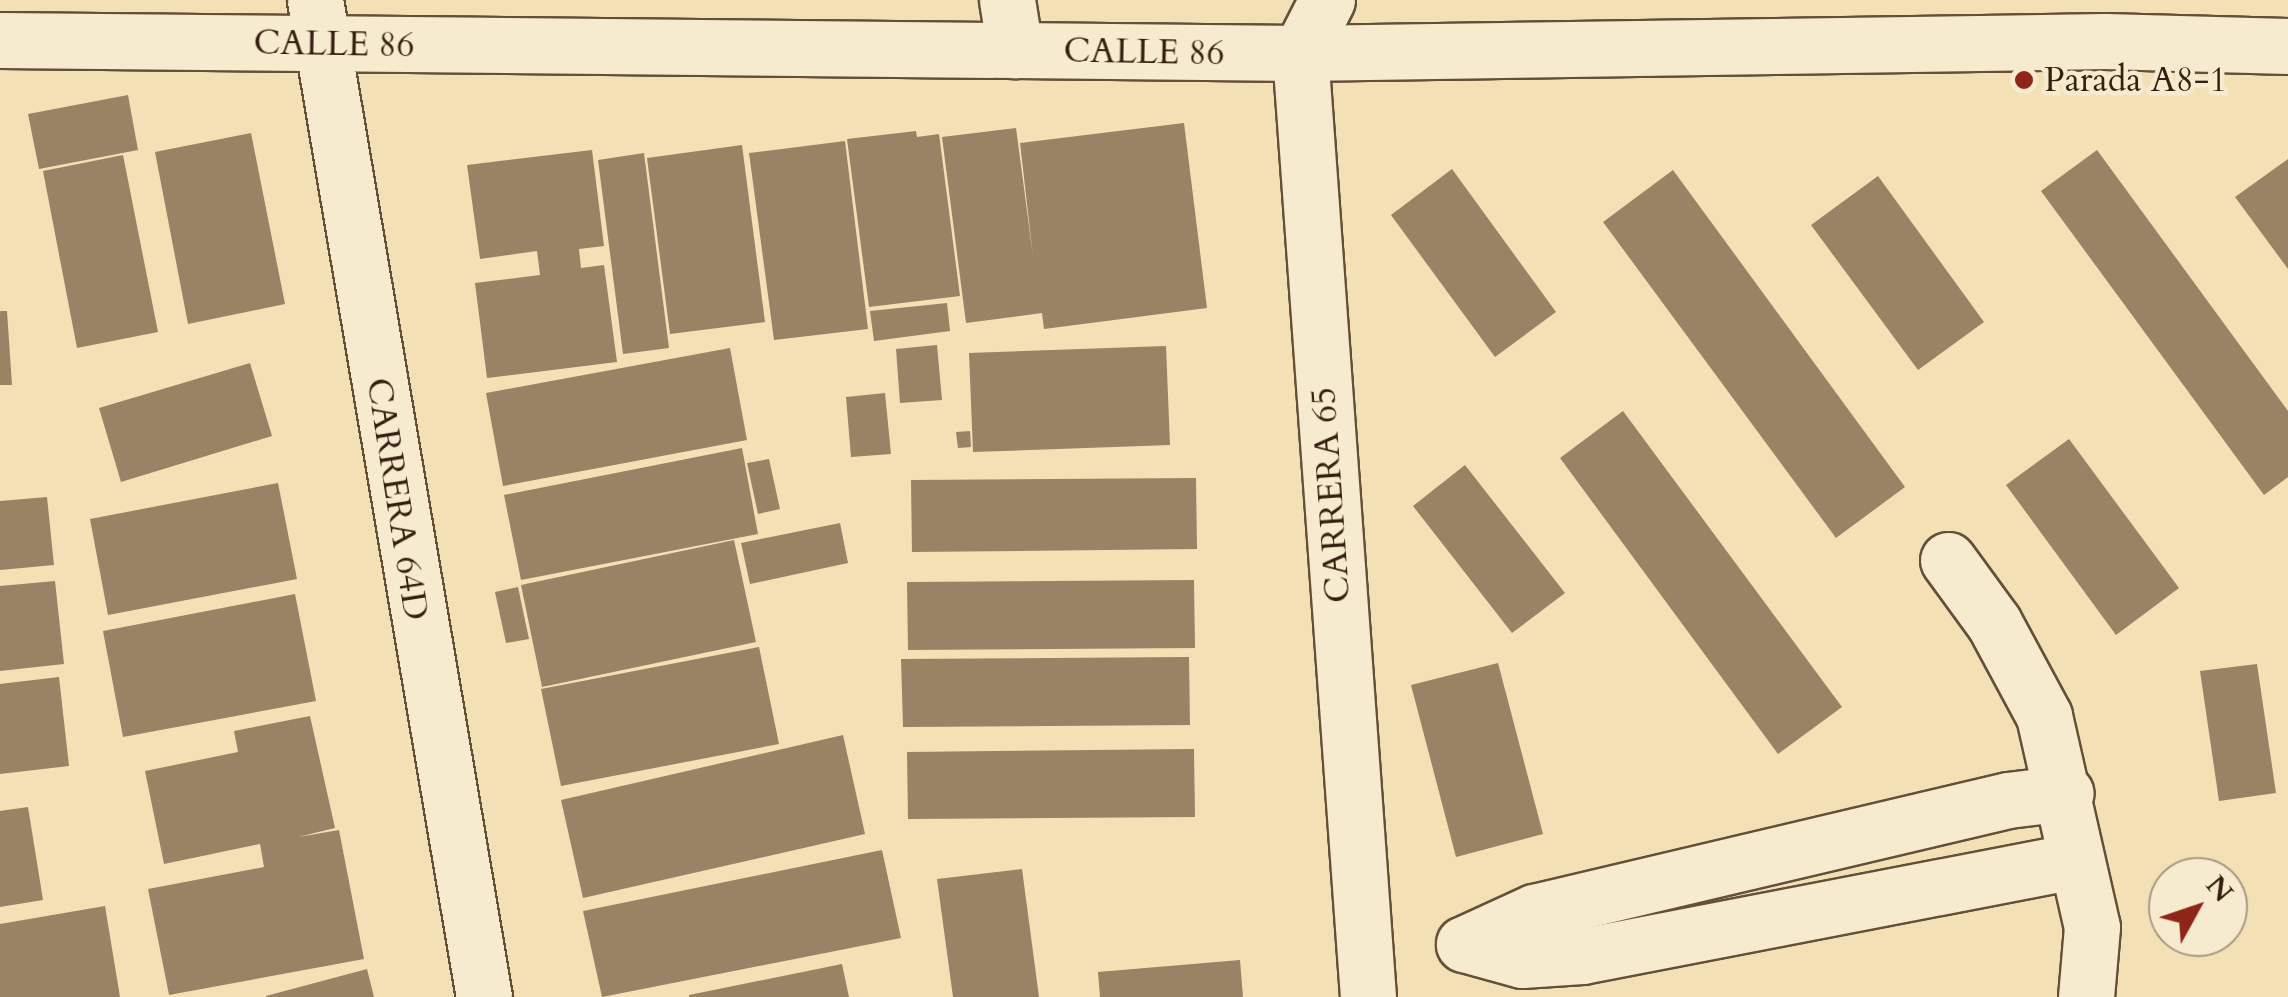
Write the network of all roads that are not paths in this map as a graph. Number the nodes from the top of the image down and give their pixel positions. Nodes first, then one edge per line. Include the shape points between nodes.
1 (1327, 0) edge
2 (2110, 20) edge
3 (318, 22) edge
4 (1011, 25) edge
5 (0, 40) edge
6 (2288, 46) edge
7 (1300, 53) junction
8 (1948, 560) dead end
9 (2066, 793) junction
10 (2074, 861) junction
11 (484, 997) edge
12 (1368, 997) edge
13 (2086, 997) edge

1 - 7 street
2 - 6 street, CALLE 86
2 - 7 street, CALLE 86
3 - 4 street, CALLE 86
3 - 5 street, CALLE 86
3 - 11 street, CARRERA 64D
4 - 7 street, CALLE 86
7 - 12 street, CARRERA 65
8 - 9 street via 2027,678
9 - 10 street
9 - 10 street via 2008,800 1534,912 1464,944 1522,960 1582,956
10 - 13 street via 2092,928

